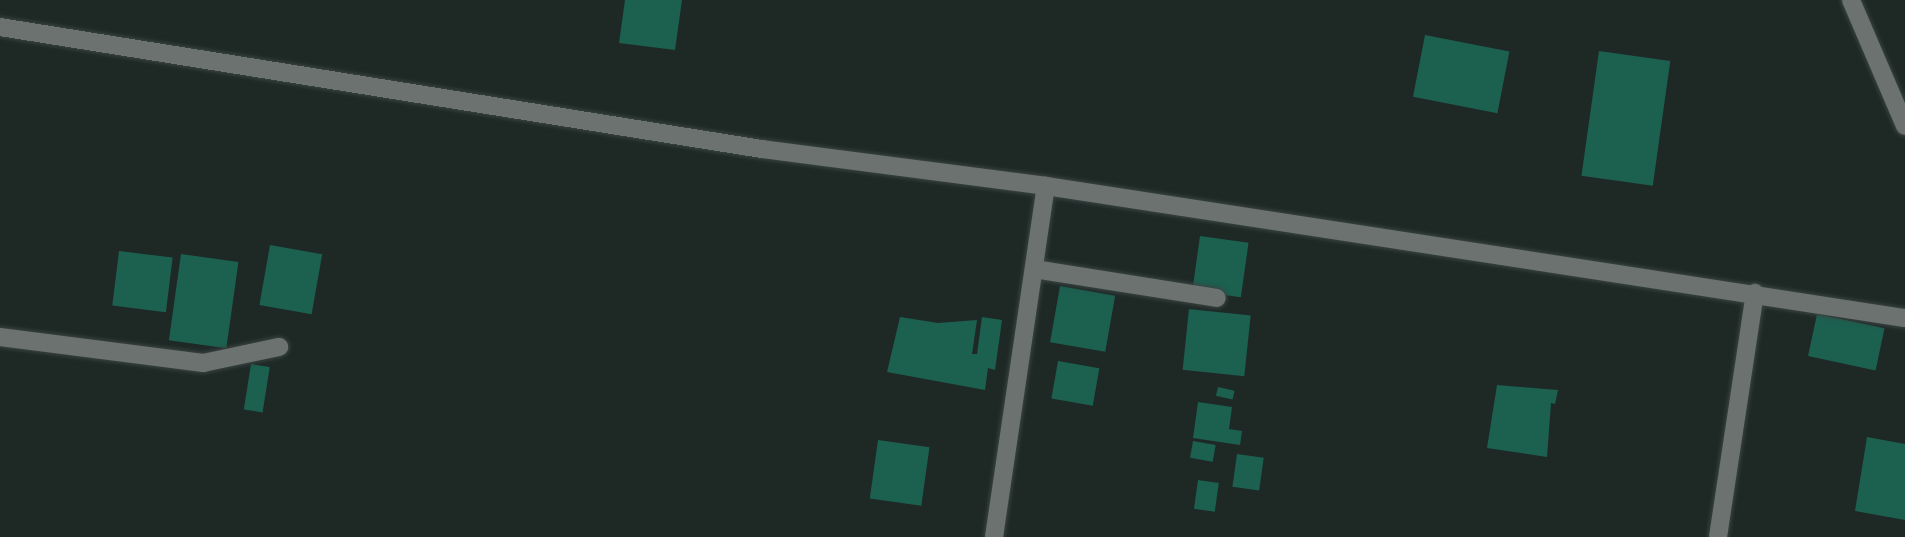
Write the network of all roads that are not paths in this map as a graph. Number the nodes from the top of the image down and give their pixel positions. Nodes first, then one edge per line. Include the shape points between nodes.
1 (1851, 0) edge
2 (0, 26) edge
3 (1905, 126) edge
4 (1046, 186) junction
5 (1034, 269) junction
6 (1755, 293) junction
7 (1217, 298) dead end
8 (1905, 318) edge
9 (0, 337) edge
10 (279, 347) dead end
11 (994, 537) edge
12 (1718, 537) edge

1 - 3 street
2 - 4 street via 762,149
4 - 5 street
4 - 6 street
5 - 7 street
5 - 11 street
6 - 8 street
6 - 12 street
9 - 10 street via 203,363

